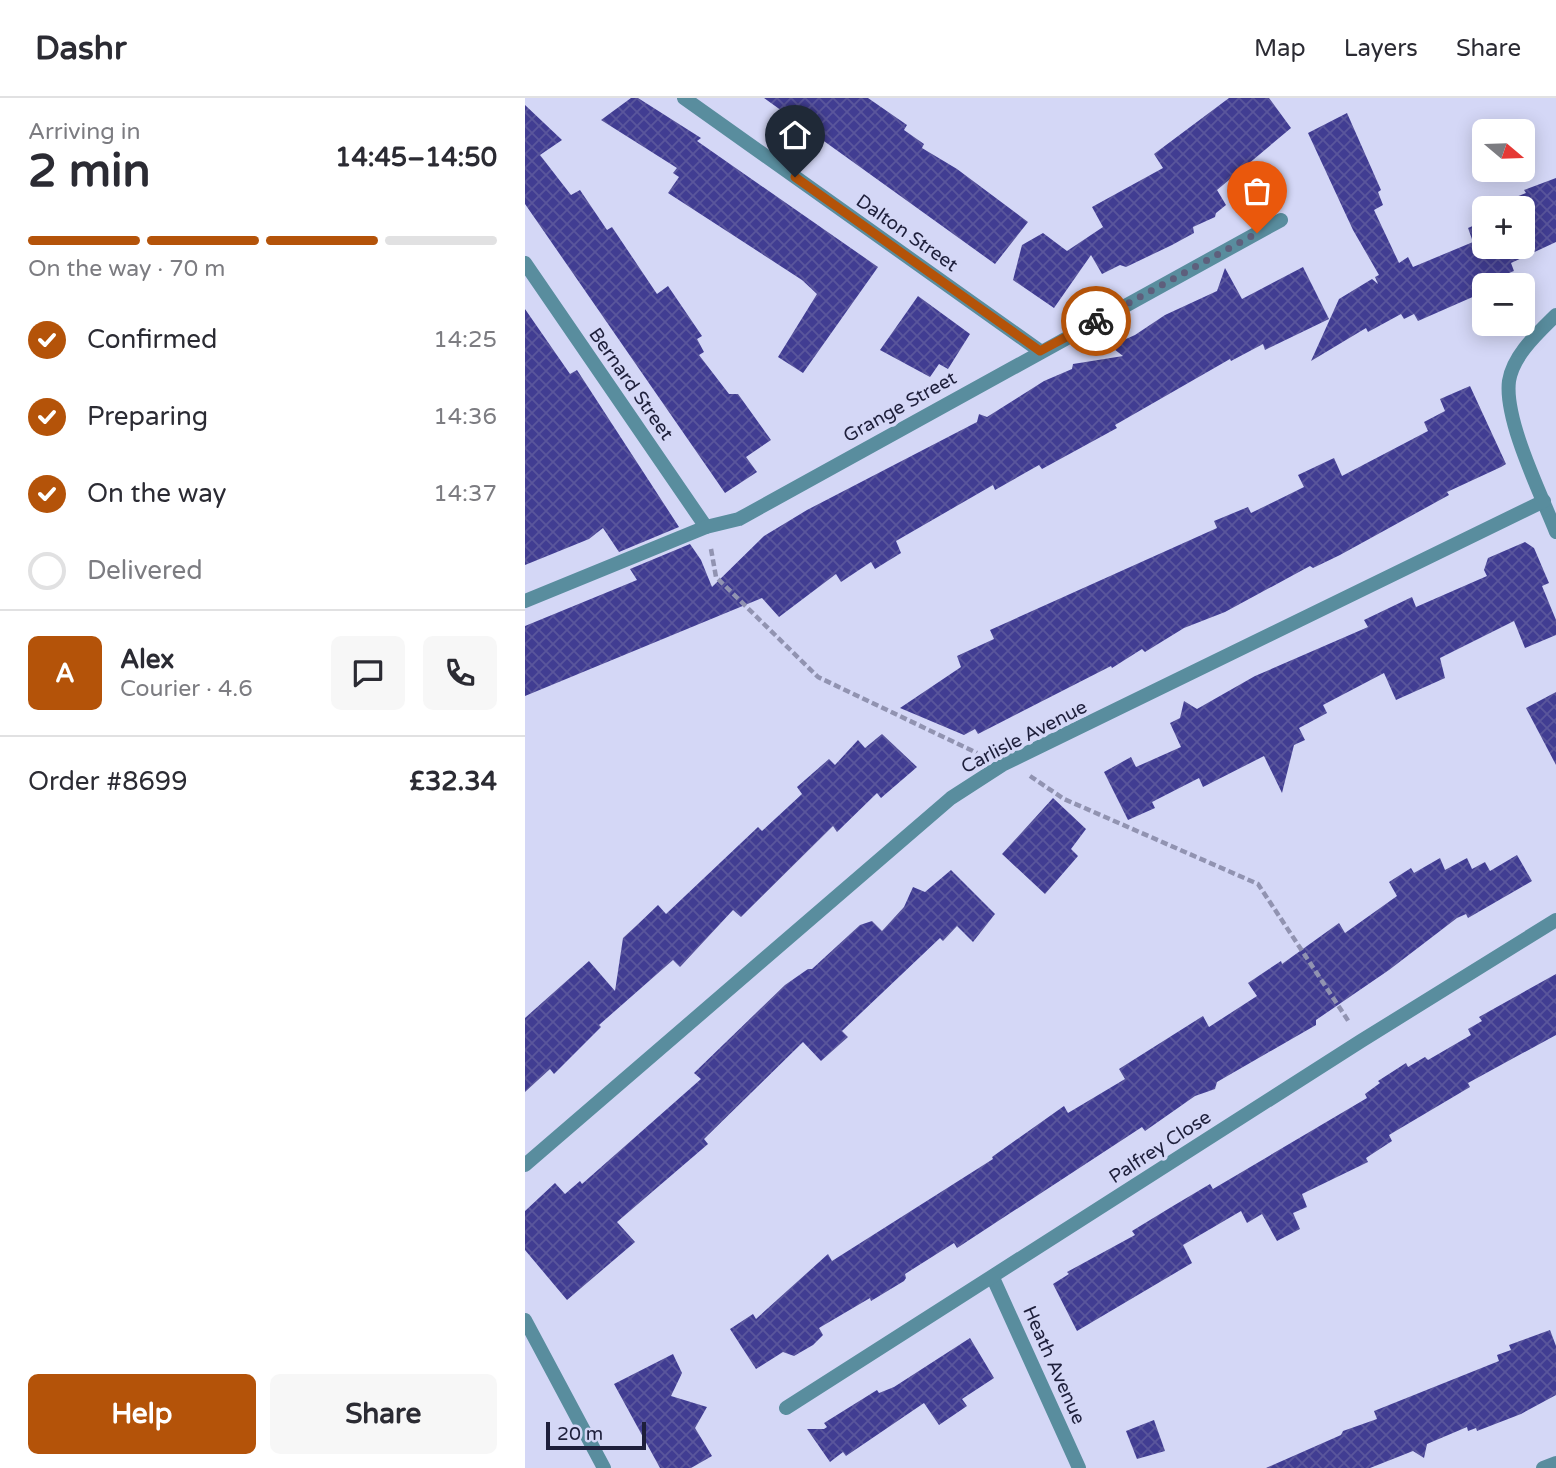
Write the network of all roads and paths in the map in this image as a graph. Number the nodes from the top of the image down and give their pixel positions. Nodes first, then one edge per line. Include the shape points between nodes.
1 (684, 98) edge
2 (1282, 219) dead end
3 (525, 263) edge
4 (1556, 315) edge
5 (1040, 351) junction
6 (1544, 501) junction
7 (706, 527) junction
8 (1556, 532) edge
9 (525, 601) edge
10 (1002, 765) junction
11 (1556, 920) edge
12 (1361, 1041) junction
13 (525, 1165) edge
14 (993, 1278) junction
15 (525, 1320) edge
16 (786, 1408) dead end
17 (1556, 1463) edge
18 (604, 1468) edge
19 (1079, 1468) edge
20 (1543, 1468) edge

1 - 5 street, Dalton Street
2 - 5 street, Grange Street
3 - 7 street, Bernard Street
4 - 6 street via 1527,343 1509,380 1512,415
5 - 7 street, Grange Street via 739,519
6 - 8 street
6 - 10 street, Carlisle Avenue
7 - 9 street, Grange Street
7 - 10 path via 716,577 818,677
10 - 12 path via 1039,780 1064,799 1258,884
10 - 13 street, Carlisle Avenue via 951,798
11 - 12 street, Palfrey Close
12 - 14 street, Palfrey Close
14 - 16 street, Palfrey Close
14 - 19 street, Heath Avenue
15 - 18 street
17 - 20 street

